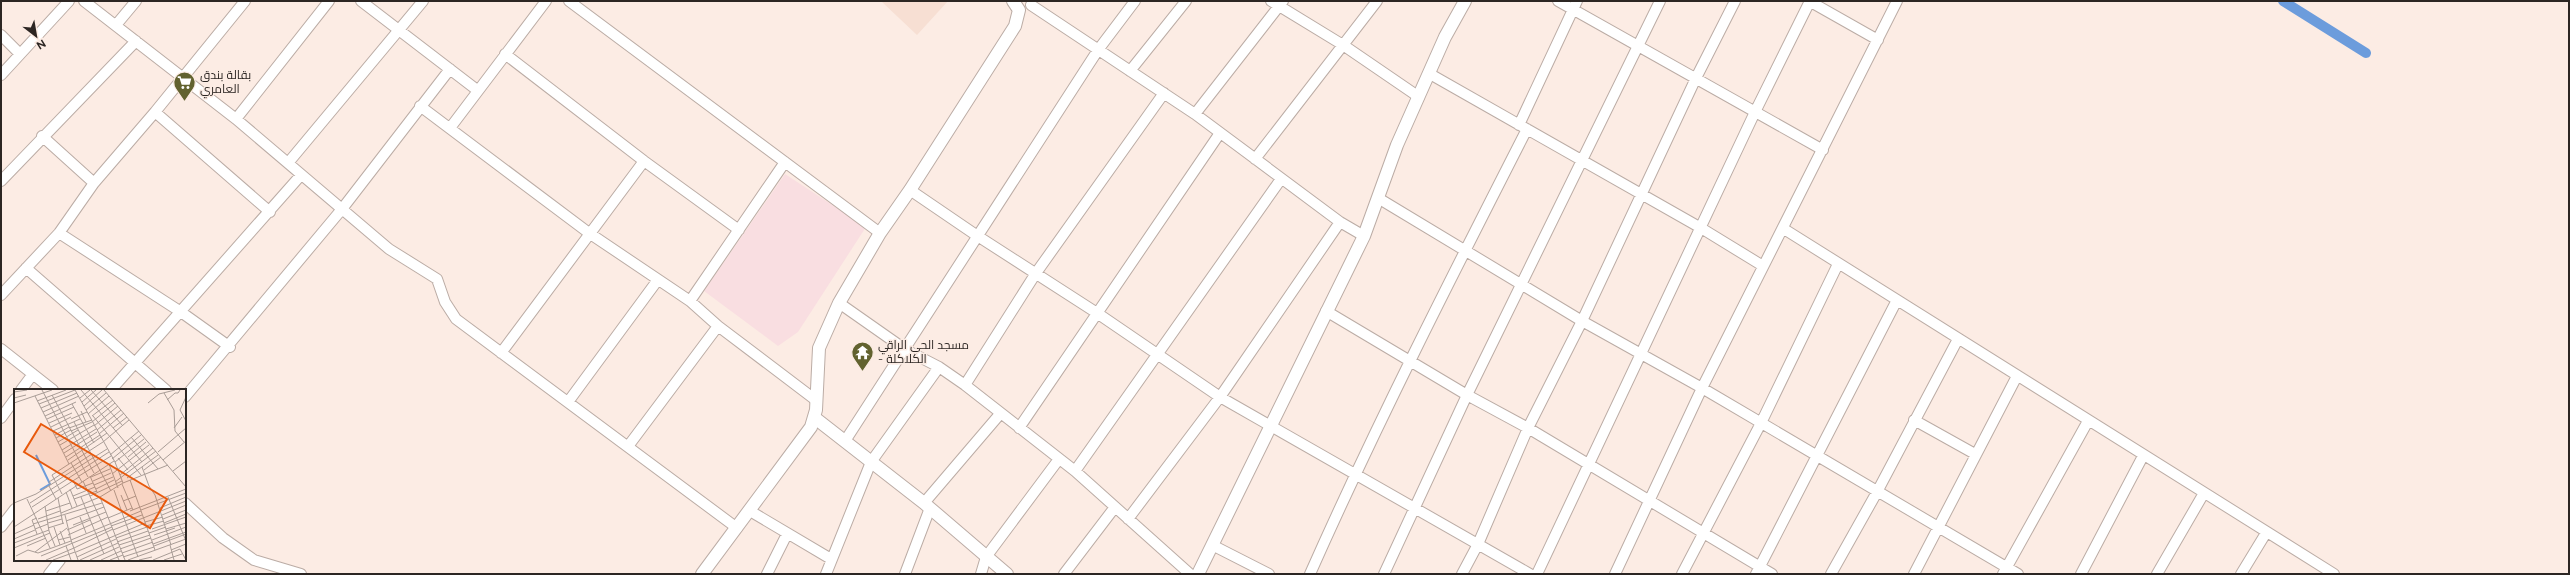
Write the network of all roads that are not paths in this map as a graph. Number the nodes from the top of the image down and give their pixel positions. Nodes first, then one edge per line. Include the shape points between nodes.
1 (69, 1) edge
2 (84, 1) edge
3 (136, 1) edge
4 (245, 1) edge
5 (329, 1) edge
6 (361, 1) edge
7 (423, 1) edge
8 (546, 1) edge
9 (569, 1) edge
10 (1135, 1) edge
11 (1186, 1) edge
12 (1377, 1) edge
13 (1464, 1) edge
14 (1558, 1) edge
15 (1578, 1) edge
16 (1660, 1) edge
17 (1735, 1) edge
18 (1809, 1) edge
19 (1898, 1) edge
20 (1033, 3) edge
21 (1277, 3) edge
22 (1016, 6) edge
23 (1573, 11) junction
24 (116, 25) junction
25 (399, 30) junction
26 (1, 35) edge
27 (1878, 40) junction
28 (136, 41) junction
29 (1343, 45) junction
30 (1638, 47) junction
31 (1098, 50) junction
32 (20, 54) junction
33 (505, 54) junction
34 (450, 69) junction
35 (1130, 71) junction
36 (1430, 74) junction
37 (1, 75) edge
38 (184, 78) junction
39 (1696, 78) junction
40 (477, 90) junction
41 (1164, 93) junction
42 (1420, 97) junction
43 (420, 106) junction
44 (155, 112) junction
45 (1755, 112) junction
46 (1195, 114) junction
47 (236, 119) junction
48 (1523, 127) junction
49 (450, 128) junction
50 (1220, 133) junction
51 (42, 136) junction
52 (1823, 150) junction
53 (1255, 159) junction
54 (1582, 160) junction
55 (644, 161) junction
56 (785, 162) junction
57 (288, 163) junction
58 (301, 175) junction
59 (1281, 179) junction
60 (1, 181) edge
61 (94, 183) junction
62 (910, 190) junction
63 (1642, 194) junction
64 (1378, 198) junction
65 (342, 209) junction
66 (270, 212) junction
67 (1340, 222) junction
68 (1701, 228) junction
69 (1784, 229) junction
70 (739, 230) junction
71 (589, 232) junction
72 (59, 233) junction
73 (880, 233) junction
74 (976, 236) junction
75 (1364, 236) junction
76 (1466, 250) junction
77 (1838, 264) junction
78 (1763, 266) junction
79 (26, 268) junction
80 (1036, 273) junction
81 (657, 281) junction
82 (1521, 285) junction
83 (1, 295) edge
84 (1898, 300) junction
85 (690, 301) junction
86 (839, 302) junction
87 (1326, 311) junction
88 (181, 312) junction
89 (1097, 313) junction
90 (1582, 321) junction
91 (718, 326) junction
92 (1958, 339) junction
93 (230, 346) junction
94 (1, 349) edge
95 (906, 350) junction
96 (501, 353) junction
97 (1641, 354) junction
98 (1157, 356) junction
99 (1410, 360) junction
100 (136, 364) junction
101 (939, 367) junction
102 (33, 374) junction
103 (2017, 376) junction
104 (965, 385) junction
105 (1702, 388) junction
106 (22, 389) edge
107 (52, 389) edge
108 (112, 389) edge
109 (165, 389) edge
110 (186, 396) edge
111 (1467, 396) junction
112 (1220, 397) junction
113 (14, 400) edge
114 (817, 401) junction
115 (568, 402) junction
116 (1000, 414) junction
117 (1, 418) edge
118 (815, 418) junction
119 (1914, 420) junction
120 (2088, 421) junction
121 (1762, 423) junction
122 (1270, 426) junction
123 (1019, 428) junction
124 (1528, 428) junction
125 (845, 441) junction
126 (629, 446) junction
127 (1817, 454) junction
128 (1975, 454) junction
129 (2144, 456) junction
130 (1059, 460) junction
131 (871, 462) junction
132 (1589, 465) junction
133 (1075, 471) junction
134 (1354, 474) junction
135 (1877, 492) junction
136 (2204, 493) junction
137 (1648, 499) junction
138 (186, 504) edge
139 (927, 506) junction
140 (1115, 507) junction
141 (1414, 509) junction
142 (14, 510) edge
143 (750, 512) junction
144 (1128, 519) junction
145 (1, 527) edge
146 (1937, 527) junction
147 (737, 528) junction
148 (1702, 533) junction
149 (2266, 533) junction
150 (787, 534) junction
151 (1478, 544) junction
152 (1214, 546) junction
153 (986, 557) junction
154 (832, 559) junction
155 (59, 561) edge
156 (1758, 570) edge
157 (2005, 571) edge
158 (2331, 573) edge
159 (49, 574) edge
160 (301, 574) edge
161 (702, 574) edge
162 (767, 574) edge
163 (826, 574) edge
164 (905, 574) edge
165 (981, 574) edge
166 (1007, 574) edge
167 (1064, 574) edge
168 (1190, 574) edge
169 (1198, 574) edge
170 (1269, 574) edge
171 (1310, 574) edge
172 (1384, 574) edge
173 (1462, 574) edge
174 (1530, 574) edge
175 (1537, 574) edge
176 (1615, 574) edge
177 (1682, 574) edge
178 (1772, 574) edge
179 (1830, 574) edge
180 (1914, 574) edge
181 (2018, 574) edge
182 (2081, 574) edge
183 (2157, 574) edge
184 (2241, 574) edge

1 - 32 street
2 - 24 street
3 - 24 street
4 - 38 street
5 - 47 street
6 - 25 street
7 - 25 street
8 - 33 street
9 - 56 street
10 - 31 street
11 - 35 street
12 - 29 street
13 - 36 street via 1445,37
14 - 23 street
15 - 23 street
16 - 30 street
17 - 39 street
18 - 27 street
18 - 45 street
19 - 27 street
20 - 22 street
20 - 31 street
21 - 29 street
21 - 46 street
22 - 62 street via 1015,26
23 - 30 street
23 - 48 street
24 - 28 street
25 - 34 street
25 - 57 street
26 - 32 street
27 - 52 street
28 - 38 street
28 - 51 street
29 - 42 street
29 - 53 street
30 - 39 street
30 - 54 street
31 - 35 street
31 - 74 street
32 - 37 street
33 - 40 street
33 - 55 street
34 - 40 street
34 - 43 street
35 - 41 street
36 - 42 street
36 - 48 street
38 - 44 street
38 - 47 street
39 - 45 street
39 - 63 street
40 - 49 street
41 - 46 street
41 - 80 street
42 - 64 street via 1397,145
43 - 49 street
43 - 65 street
44 - 61 street
44 - 66 street
45 - 52 street
45 - 68 street
46 - 50 street
47 - 57 street
48 - 54 street
48 - 76 street
49 - 71 street
50 - 53 street
50 - 89 street
51 - 60 street
51 - 61 street
52 - 69 street
53 - 59 street
54 - 63 street
54 - 82 street
55 - 70 street
55 - 71 street
56 - 70 street
56 - 73 street
57 - 58 street
58 - 65 street
58 - 66 street
59 - 67 street
59 - 98 street
61 - 72 street
62 - 73 street
62 - 74 street
63 - 68 street
63 - 90 street
64 - 75 street
64 - 76 street
65 - 93 street
65 - 96 street via 389,249 437,279 445,302 456,319
66 - 88 street
67 - 75 street
67 - 112 street
68 - 78 street
68 - 97 street
69 - 77 street
69 - 78 street
70 - 85 street
71 - 81 street
71 - 96 street
72 - 79 street
72 - 88 street
73 - 86 street
74 - 80 street
74 - 95 street
75 - 87 street
76 - 82 street
76 - 99 street
77 - 84 street
77 - 121 street
78 - 105 street
79 - 83 street
79 - 100 street
80 - 89 street
80 - 104 street
81 - 85 street
81 - 115 street
82 - 90 street
82 - 111 street
84 - 92 street
84 - 127 street
85 - 91 street
86 - 95 street
86 - 114 street via 819,348
87 - 99 street
87 - 122 street
88 - 93 street
88 - 100 street
89 - 98 street
89 - 123 street
90 - 97 street
90 - 124 street
91 - 114 street
91 - 126 street
92 - 103 street
92 - 119 street
93 - 110 street
94 - 102 street
95 - 101 street
95 - 125 street
96 - 115 street
97 - 105 street
97 - 132 street
98 - 112 street
98 - 133 street
99 - 111 street
99 - 134 street
100 - 108 street
100 - 109 street
101 - 104 street
101 - 131 street
102 - 106 street
102 - 107 street
103 - 120 street
103 - 128 street
104 - 116 street
105 - 121 street
105 - 137 street
111 - 124 street
111 - 141 street
112 - 122 street
112 - 144 street
113 - 117 street
114 - 118 street
115 - 126 street
116 - 123 street
116 - 139 street
118 - 125 street
118 - 143 street via 798,447
119 - 128 street
119 - 135 street
120 - 129 street
120 - 157 street
121 - 127 street
121 - 148 street
122 - 134 street
122 - 152 street
123 - 130 street
124 - 132 street
124 - 151 street
125 - 131 street
126 - 147 street
127 - 135 street
127 - 156 street
128 - 146 street
129 - 136 street
129 - 182 street
130 - 133 street
130 - 153 street
131 - 139 street
131 - 154 street
132 - 137 street
132 - 175 street
133 - 140 street
134 - 141 street
134 - 171 street
135 - 146 street
135 - 179 street
136 - 149 street
136 - 183 street
137 - 148 street
137 - 176 street
138 - 160 street via 223,538 254,560
139 - 153 street
139 - 164 street
140 - 144 street
140 - 167 street
141 - 151 street
141 - 172 street
142 - 145 street
143 - 147 street
143 - 150 street
144 - 168 street
146 - 157 street
146 - 180 street
147 - 161 street
148 - 156 street
148 - 177 street
149 - 158 street
149 - 184 street
150 - 154 street
150 - 162 street
151 - 173 street
151 - 174 street
152 - 169 street
152 - 170 street
153 - 165 street
153 - 166 street
154 - 163 street
155 - 159 street
156 - 178 street
157 - 181 street

